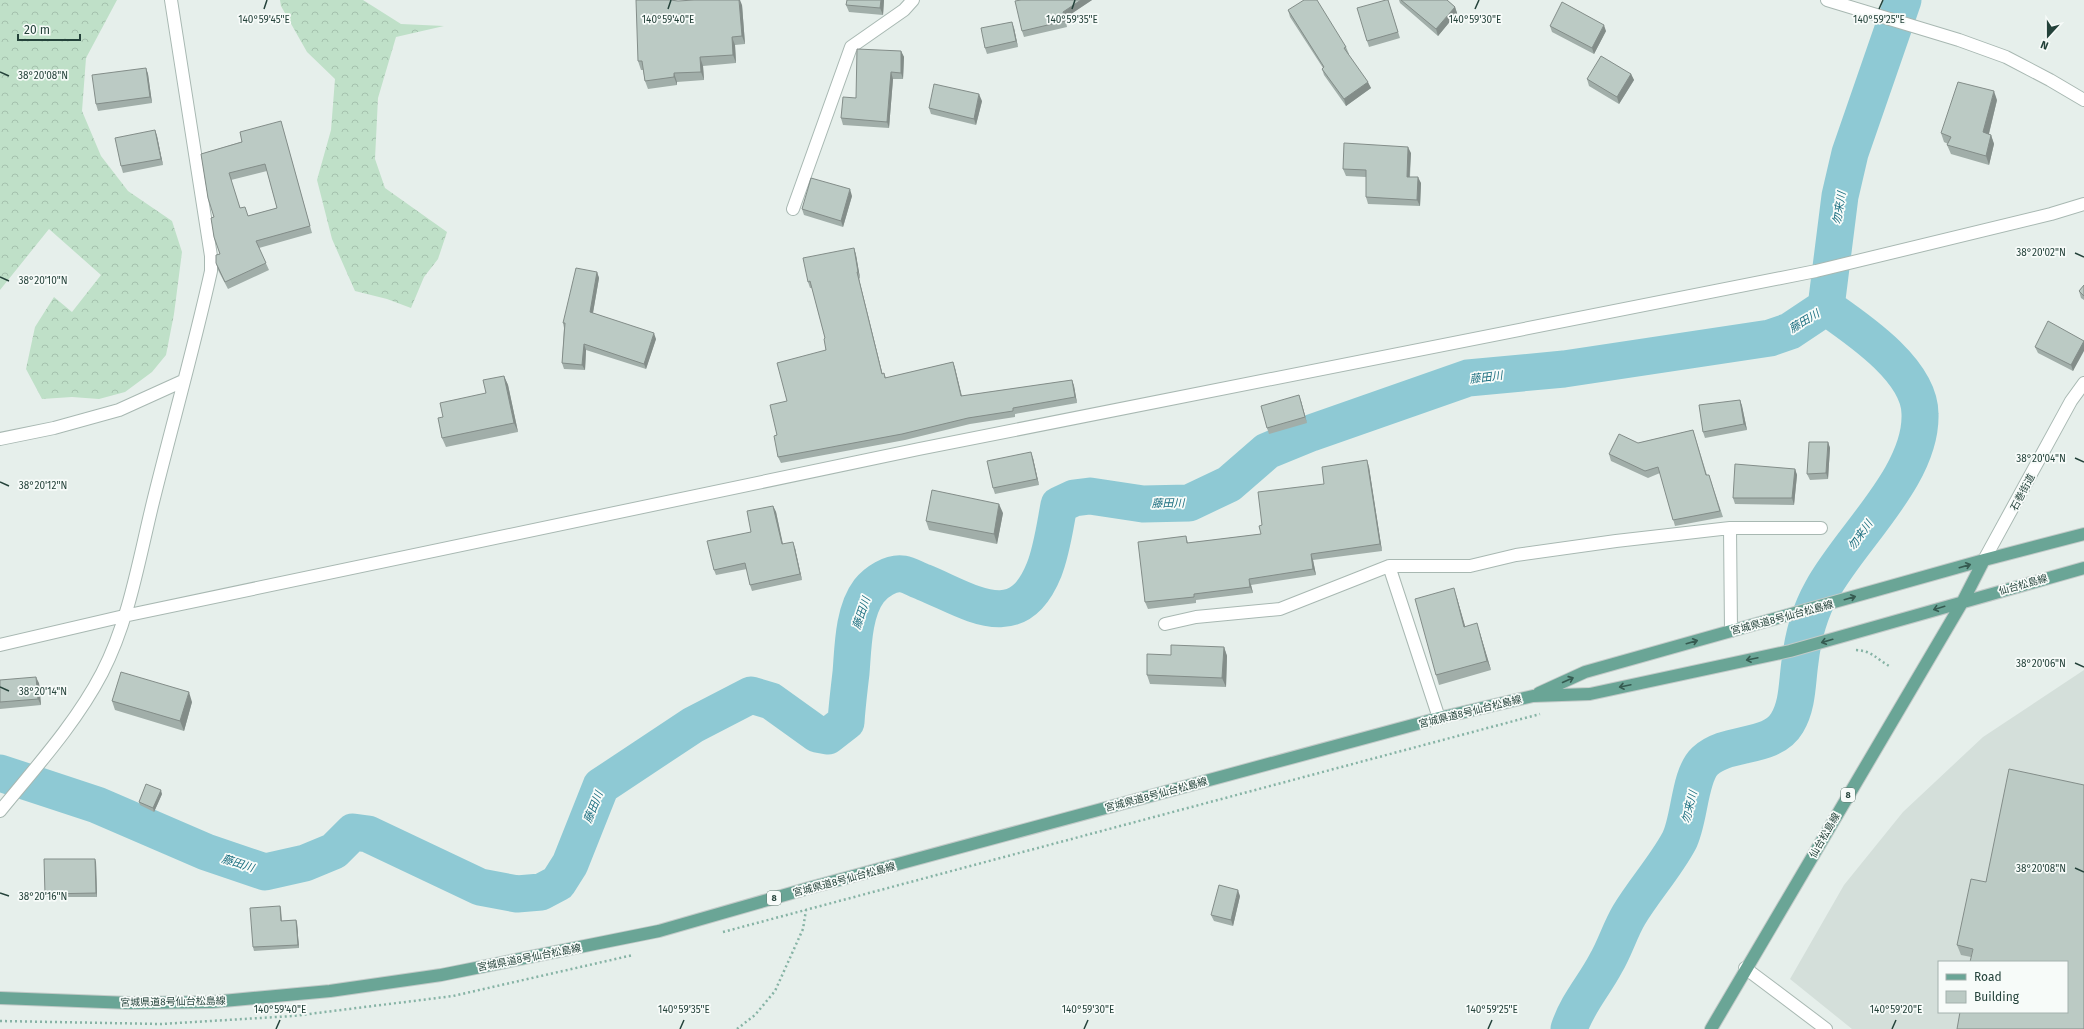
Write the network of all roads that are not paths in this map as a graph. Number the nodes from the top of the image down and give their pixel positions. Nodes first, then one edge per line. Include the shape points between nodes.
1 (171, 0) edge
2 (913, 0) edge
3 (1826, 0) edge
4 (1868, 5) edge
5 (2084, 100) edge
6 (2084, 204) edge
7 (793, 209) dead end
8 (183, 381) junction
9 (2084, 383) edge
10 (0, 439) edge
11 (1730, 528) junction
12 (1821, 528) dead end
13 (2084, 534) edge
14 (1984, 560) junction
15 (1389, 566) junction
16 (2084, 568) edge
17 (1963, 601) junction
18 (124, 616) junction
19 (1165, 624) dead end
20 (1731, 631) junction
21 (1863, 631) joint
22 (0, 645) edge
23 (1533, 696) junction
24 (1439, 718) junction
25 (0, 811) edge
26 (1745, 968) junction
27 (0, 998) edge
28 (1711, 1029) edge
29 (1826, 1029) edge

1 - 8 street via 211,256 209,278
2 - 7 street via 904,10 851,47
3 - 4 street
4 - 5 street via 2006,57
6 - 18 street via 1816,271 934,446
8 - 10 street via 119,410 54,428
8 - 18 street
9 - 14 street, 石巻街道 via 2071,401
11 - 12 street
11 - 15 street via 1516,555 1470,566
11 - 20 street
13 - 14 main road, 8
14 - 17 main road, 仙台松島線 / 8
20 -> 14 main road, 宮城県道8号仙台松島線 / 8
15 - 19 street via 1280,609 1196,617
15 - 24 street
16 - 17 main road, 仙台松島線 / 8
17 -> 21 main road, 仙台松島線 / 8
17 - 26 main road, 仙台松島線 / 8
18 - 22 street
18 - 25 street via 103,672 86,701 38,766
23 -> 20 main road, 宮城県道8号仙台松島線 / 8 via 1586,672
21 -> 23 main road, 宮城県道8号仙台松島線 / 8 via 1790,651 1590,694
23 - 24 main road, 宮城県道8号仙台松島線 / 8
24 - 27 main road, 宮城県道8号仙台松島線 / 8 via 659,931 441,975 330,991 212,1002
26 - 28 main road, 仙台松島線 / 8
26 - 29 street

